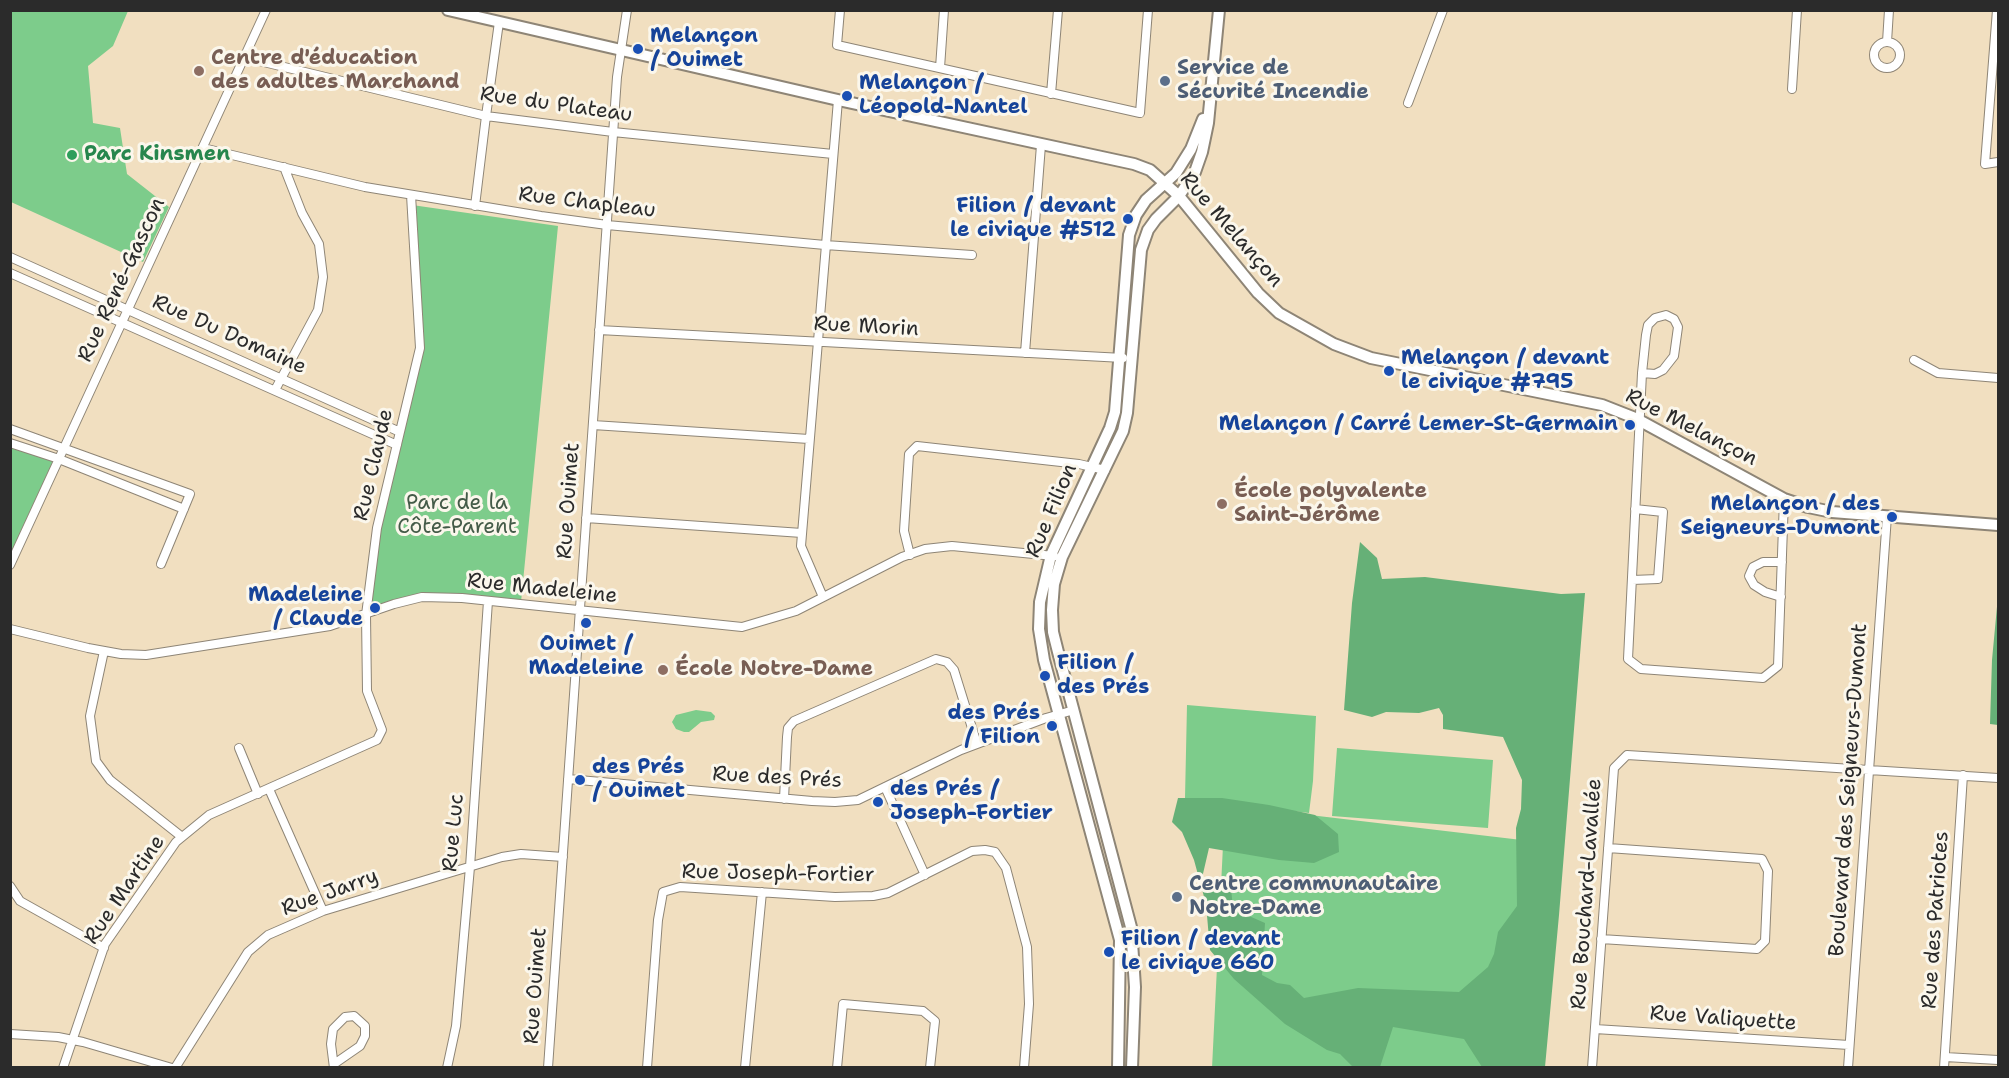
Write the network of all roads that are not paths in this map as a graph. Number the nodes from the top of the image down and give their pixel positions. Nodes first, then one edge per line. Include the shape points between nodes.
1 (266, 10) edge
2 (448, 10) edge
3 (627, 10) edge
4 (840, 10) edge
5 (944, 10) edge
6 (1058, 10) edge
7 (1148, 10) edge
8 (1218, 10) edge
9 (1443, 10) edge
10 (1797, 10) edge
11 (1889, 10) edge
12 (1997, 10) edge
13 (499, 22) junction
14 (1887, 42) dead end
15 (622, 50) junction
16 (243, 57) junction
17 (940, 68) junction
18 (1792, 89) dead end
19 (1051, 94) junction
20 (1211, 96) junction
21 (838, 100) junction
22 (1408, 103) dead end
23 (486, 116) junction
24 (614, 132) junction
25 (1041, 145) junction
26 (203, 147) junction
27 (833, 154) junction
28 (1998, 162) edge
29 (284, 167) junction
30 (1165, 183) junction
31 (411, 195) junction
32 (1179, 196) junction
33 (476, 206) junction
34 (607, 225) junction
35 (825, 245) junction
36 (972, 255) dead end
37 (10, 257) edge
38 (10, 273) edge
39 (127, 310) junction
40 (122, 322) junction
41 (600, 330) junction
42 (818, 342) junction
43 (1025, 353) junction
44 (1125, 358) junction
45 (1914, 360) dead end
46 (1642, 373) junction
47 (281, 378) junction
48 (1998, 378) edge
49 (275, 390) junction
50 (1641, 421) junction
51 (593, 425) junction
52 (10, 429) edge
53 (400, 432) junction
54 (809, 439) junction
55 (10, 443) edge
56 (397, 445) junction
57 (64, 448) junction
58 (59, 459) junction
59 (1092, 467) junction
60 (1105, 470) junction
61 (1784, 499) junction
62 (184, 509) junction
63 (1635, 509) junction
64 (1887, 516) junction
65 (586, 518) junction
66 (1998, 525) edge
67 (802, 533) junction
68 (910, 555) junction
69 (1057, 556) junction
70 (1782, 562) junction
71 (161, 564) dead end
72 (10, 565) edge
73 (1632, 580) junction
74 (823, 597) junction
75 (1780, 597) junction
76 (488, 601) junction
77 (580, 611) junction
78 (366, 615) junction
79 (10, 628) edge
80 (1039, 632) junction
81 (1053, 632) junction
82 (104, 651) junction
83 (1074, 710) junction
84 (1059, 714) junction
85 (377, 740) joint
86 (977, 744) junction
87 (238, 748) dead end
88 (1868, 771) junction
89 (1963, 775) junction
90 (1998, 778) edge
91 (568, 779) junction
92 (885, 787) junction
93 (269, 789) junction
94 (258, 794) junction
95 (784, 799) junction
96 (182, 837) junction
97 (1608, 848) junction
98 (563, 857) junction
99 (470, 867) junction
100 (925, 875) junction
101 (10, 886) edge
102 (762, 892) junction
103 (323, 911) junction
104 (1132, 938) junction
105 (1601, 939) junction
106 (1120, 940) junction
107 (104, 948) junction
108 (1595, 1029) junction
109 (10, 1034) edge
110 (72, 1040) junction
111 (1849, 1045) junction
112 (1945, 1057) junction
113 (1998, 1060) edge
114 (334, 1066) edge
115 (63, 1068) edge
116 (174, 1068) edge
117 (447, 1068) edge
118 (548, 1068) edge
119 (647, 1068) edge
120 (745, 1068) edge
121 (837, 1068) edge
122 (930, 1068) edge
123 (1024, 1068) edge
124 (1118, 1068) edge
125 (1132, 1068) edge
126 (1592, 1068) edge
127 (1848, 1068) edge
128 (1944, 1068) edge

1 - 16 street, Rue René-Gascon
2 - 13 street, Rue Melançon
3 - 15 street, Rue Ouimet
4 - 17 street via 837,45
5 - 17 street
6 - 19 street
7 - 19 street via 1140,113
8 - 20 street, Rue Filion
9 - 22 street
10 - 18 street
11 - 14 street
12 - 28 street via 1985,164
13 - 15 street, Rue Melançon
13 - 23 street
15 - 21 street, Rue Melançon
15 - 24 street, Rue Ouimet
16 - 23 street, Rue du Plateau
16 - 26 street, Rue René-Gascon
17 - 19 street
20 - 30 street, Rue Filion via 1191,149
20 - 32 street, Rue Filion via 1202,152 1195,172
21 - 25 street, Rue Melançon
21 - 27 street
23 - 24 street, Rue du Plateau
23 - 33 street
24 - 27 street, Rue du Plateau
24 - 34 street, Rue Ouimet
25 - 30 street, Rue Melançon via 1134,164 1150,170
25 - 43 street
26 - 29 street, Rue Chapleau
26 - 39 street, Rue René-Gascon
27 - 35 street
29 - 31 street, Rue Chapleau
29 - 47 street via 319,244 323,278 318,310
30 - 32 street, Rue Melançon
30 - 44 street, Rue Filion via 1141,207 1129,235
31 - 33 street, Rue Chapleau
31 - 53 street, Rue Claude via 420,348
32 - 44 street, Rue Filion via 1148,230 1141,250
32 - 50 street, Rue Melançon via 1258,294 1279,313 1334,344 1371,358 1602,405
33 - 34 street, Rue Chapleau
34 - 35 street, Rue Chapleau
34 - 41 street, Rue Ouimet
35 - 36 street, Rue Chapleau
35 - 42 street
37 - 39 street, Rue Du Domaine
38 - 40 street, Rue Du Domaine
39 - 40 street, Rue René-Gascon
39 - 47 street, Rue Du Domaine
40 - 49 street, Rue Du Domaine
40 - 57 street, Rue René-Gascon
41 - 42 street, Rue Morin
41 - 51 street, Rue Ouimet
42 - 43 street, Rue Morin
42 - 54 street
43 - 44 street, Rue Morin
44 - 59 street, Rue Filion via 1115,412
44 - 60 street, Rue Filion via 1127,413
45 - 48 street via 1938,373
46 - 46 street via 1648,325 1666,315 1678,327 1674,356 1664,370
46 - 50 street
47 - 49 street
47 - 53 street, Rue Du Domaine
49 - 56 street, Rue Du Domaine
50 - 61 street, Rue Melançon
50 - 63 street
51 - 54 street
51 - 65 street, Rue Ouimet
52 - 57 street
53 - 56 street, Rue Claude
54 - 67 street
55 - 58 street
56 - 78 street, Rue Claude via 377,528
57 - 58 street, Rue René-Gascon
57 - 62 street via 190,494
58 - 62 street
58 - 72 street, Rue René-Gascon
59 - 60 street
59 - 68 street via 917,446 909,454 904,531
59 - 69 street, Rue Filion
60 - 69 street, Rue Filion
61 - 64 street, Rue Melançon via 1832,512
61 - 70 street
62 - 71 street
63 - 73 street
63 - 73 street via 1663,513 1658,579
64 - 66 street, Rue Melançon
64 - 88 street, Boulevard des Seigneurs-Dumont
65 - 67 street
65 - 77 street, Rue Ouimet
67 - 74 street via 801,546
68 - 69 street, Rue Madeleine via 952,546
68 - 74 street, Rue Madeleine
69 - 80 street, Rue Filion via 1040,602
69 - 81 street, Rue Filion
70 - 75 street
70 - 75 street via 1763,562 1753,567 1749,576 1754,585
73 - 75 street via 1628,659 1641,669 1763,678 1778,666
74 - 77 street, Rue Madeleine via 796,611 742,627
76 - 77 street, Rue Madeleine
76 - 78 street, Rue Madeleine via 422,597
76 - 99 street, Rue Luc
77 - 91 street, Rue Ouimet
78 - 82 street, Rue Madeleine via 294,633 146,655
78 - 85 street, Rue Claude via 367,691 382,730
79 - 82 street, Rue Madeleine
80 - 81 street
80 - 84 street, Rue Filion
81 - 83 street, Rue Filion
82 - 96 street via 90,716 96,761 110,780
83 - 84 street, Rue des Prés
83 - 104 street, Rue Filion
84 - 86 street, Rue des Prés
84 - 106 street, Rue Filion
85 - 93 street, Rue Martine
86 - 92 street, Rue des Prés
86 - 95 street via 954,669 936,659 794,721 788,728
87 - 94 street
88 - 89 street, Rue Bouchard-Lavallée
88 - 97 street, Rue Bouchard-Lavallée via 1627,755 1614,768
88 - 111 street, Boulevard des Seigneurs-Dumont
89 - 90 street, Rue Bouchard-Lavallée
89 - 112 street, Rue des Patriotes
91 - 95 street, Rue des Prés
91 - 98 street, Rue Ouimet
92 - 95 street, Rue des Prés via 858,800
92 - 100 street
93 - 94 street, Rue Martine
93 - 103 street
94 - 96 street, Rue Martine via 209,815
96 - 107 street, Rue Martine
97 - 105 street, Rue Bouchard-Lavallée
97 - 105 street via 1762,859 1768,871 1765,941 1757,949
98 - 99 street, Rue Jarry via 520,854
98 - 118 street, Rue Ouimet
99 - 103 street, Rue Jarry
99 - 117 street, Rue Luc via 456,1026
100 - 102 street, Rue Joseph-Fortier via 873,896
100 - 123 street, Rue Joseph-Fortier via 985,849 995,852 1003,861 1027,946 1029,1004
101 - 107 street via 20,901
102 - 119 street, Rue Joseph-Fortier via 680,887 663,892
102 - 120 street
103 - 116 street, Rue Jarry via 268,935 248,952
104 - 106 street
104 - 125 street, Rue Filion
105 - 108 street, Rue Bouchard-Lavallée
106 - 124 street, Rue Filion
107 - 110 street, Rue Martine
108 - 111 street, Rue Valiquette
108 - 126 street, Rue Bouchard-Lavallée
109 - 110 street
110 - 115 street, Rue Martine
110 - 116 street
111 - 127 street, Boulevard des Seigneurs-Dumont
112 - 113 street
112 - 128 street, Rue des Patriotes
114 - 114 street via 333,1029 345,1017 354,1016 365,1026 365,1036 360,1046
121 - 122 street via 843,1004 923,1011 935,1021

